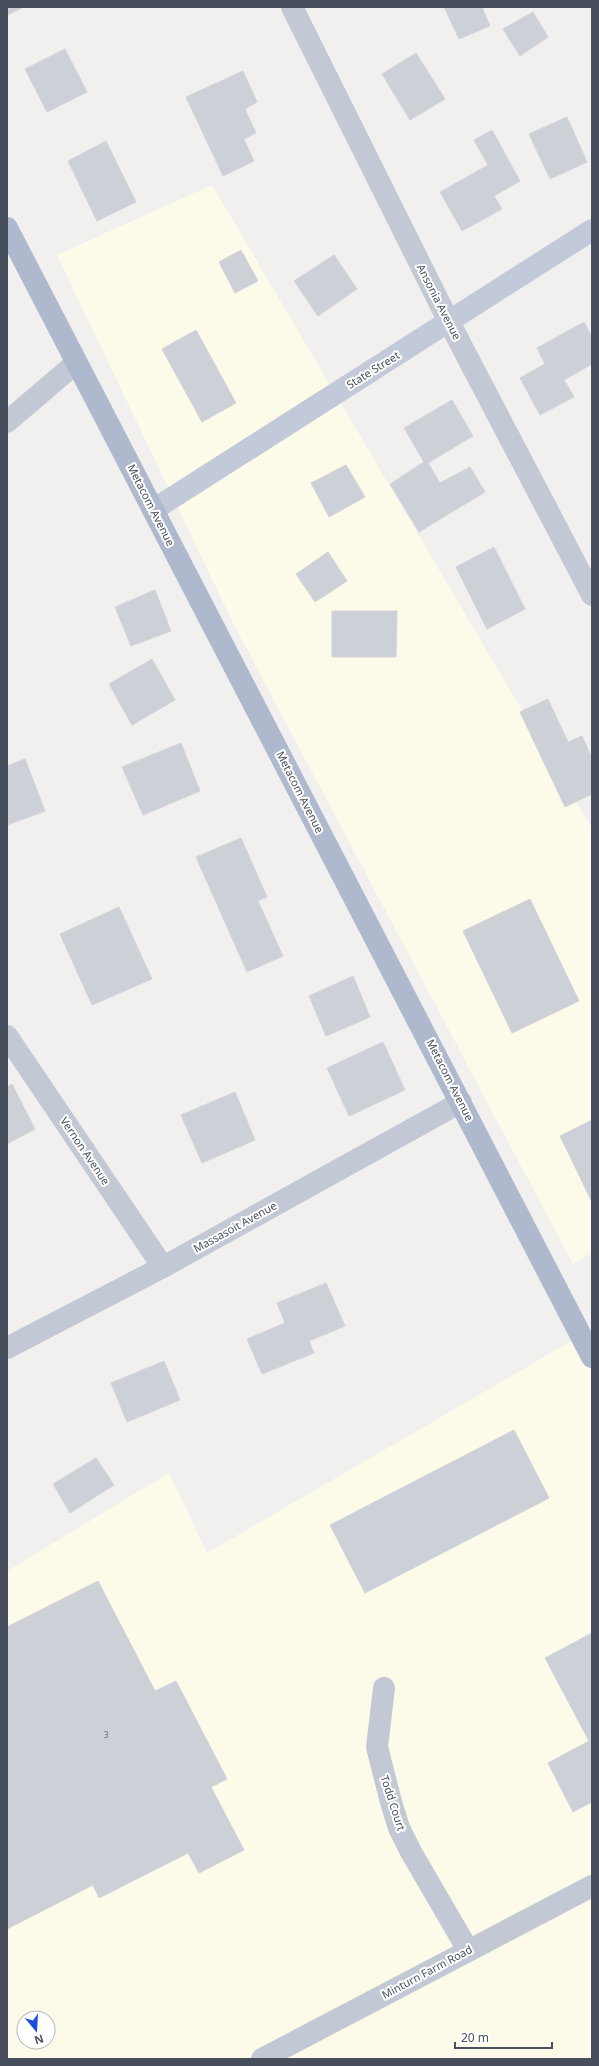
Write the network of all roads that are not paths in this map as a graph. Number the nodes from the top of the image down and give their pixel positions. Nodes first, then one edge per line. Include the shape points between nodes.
1 (292, 7) edge
2 (7, 228) edge
3 (592, 230) edge
4 (449, 322) junction
5 (76, 363) junction
6 (7, 422) edge
7 (153, 510) junction
8 (592, 595) edge
9 (7, 1036) edge
10 (461, 1102) junction
11 (163, 1267) junction
12 (7, 1348) edge
13 (592, 1357) edge
14 (384, 1688) dead end
15 (592, 1886) edge
16 (468, 1950) junction
17 (262, 2059) edge

1 - 4 street, Ansonia Avenue
2 - 5 main road, Metacom Avenue
3 - 4 street, State Street
4 - 7 street, State Street
4 - 8 street, Ansonia Avenue
5 - 6 street
5 - 7 main road, Metacom Avenue
7 - 10 main road, Metacom Avenue
9 - 11 street, Vernon Avenue
10 - 11 street, Massasoit Avenue
10 - 13 main road, Metacom Avenue
11 - 12 street, Massasoit Avenue
14 - 16 street, Todd Court via 377,1747 399,1828
15 - 16 street, Minturn Farm Road
16 - 17 street, Minturn Farm Road

